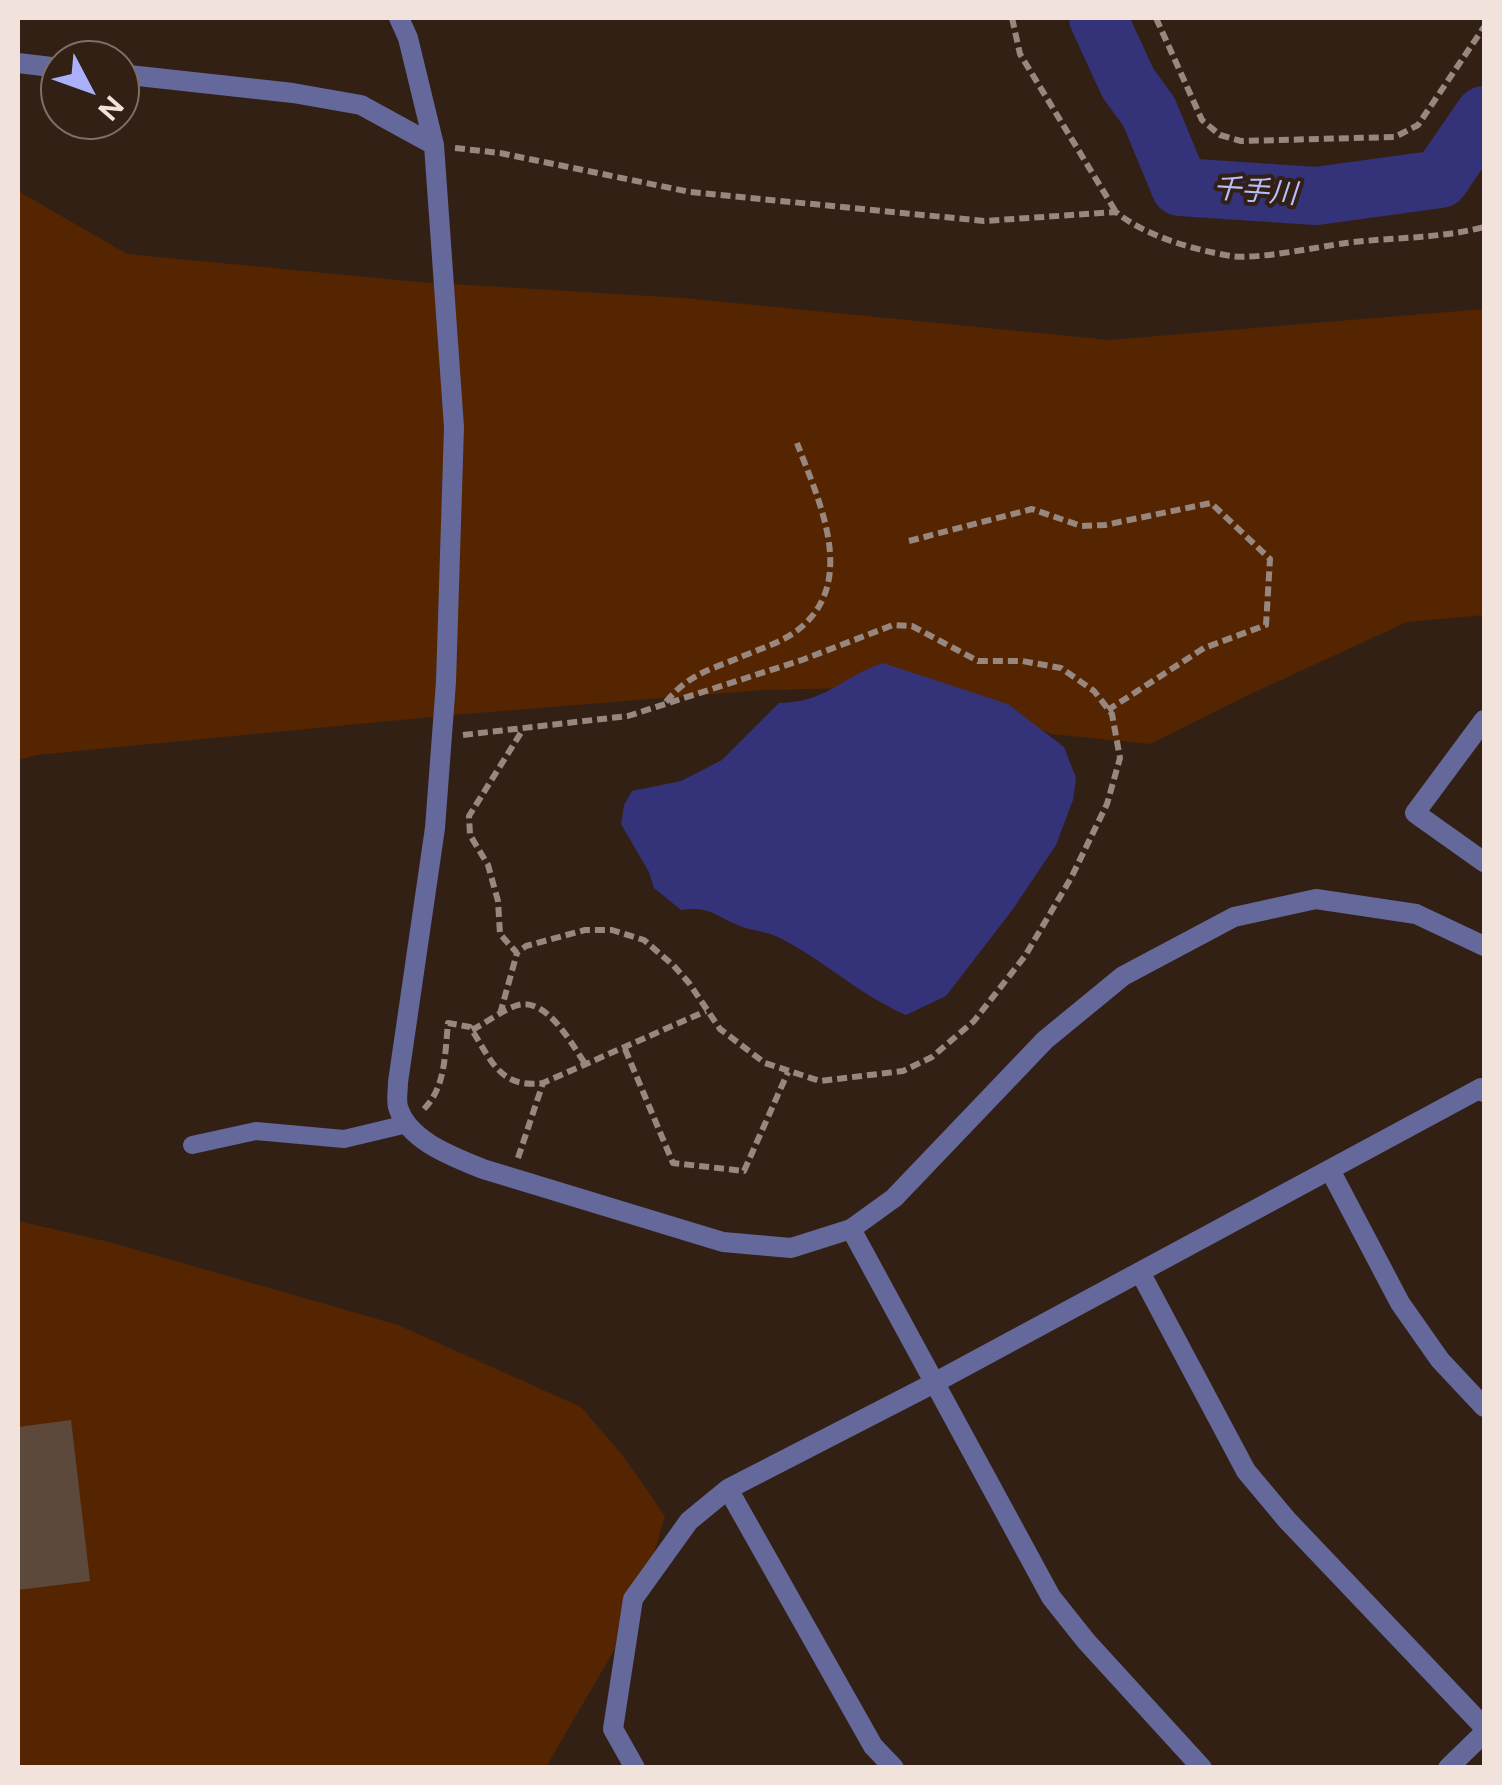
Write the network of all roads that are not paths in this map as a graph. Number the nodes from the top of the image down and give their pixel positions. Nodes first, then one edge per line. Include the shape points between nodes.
1 (399, 18) edge
2 (140, 76) edge
3 (434, 145) junction
4 (1484, 720) edge
5 (1484, 861) edge
6 (1484, 946) edge
7 (1484, 1092) edge
8 (407, 1124) junction
9 (192, 1145) dead end
10 (1330, 1170) junction
11 (851, 1229) junction
12 (1140, 1272) junction
13 (934, 1384) junction
14 (1484, 1407) edge
15 (728, 1489) junction
16 (1484, 1730) edge
17 (635, 1768) edge
18 (894, 1768) edge
19 (1202, 1768) edge
20 (1448, 1768) edge

1 - 3 street
2 - 3 street via 361,106
3 - 8 street via 454,427 435,828 398,1082 398,1106
4 - 5 street via 1415,813
6 - 11 street via 1416,914 1316,898 1234,917 1110,986 1044,1040 894,1198
7 - 10 street
8 - 9 lane via 344,1139 256,1131
8 - 11 street via 448,1155 723,1242 791,1248
10 - 12 street
10 - 14 street via 1400,1303
11 - 13 street
12 - 13 street
12 - 16 street via 1246,1471
13 - 15 street
13 - 19 street via 1052,1597
15 - 17 street via 690,1521 632,1599 613,1730
15 - 18 street via 874,1746
16 - 20 street

